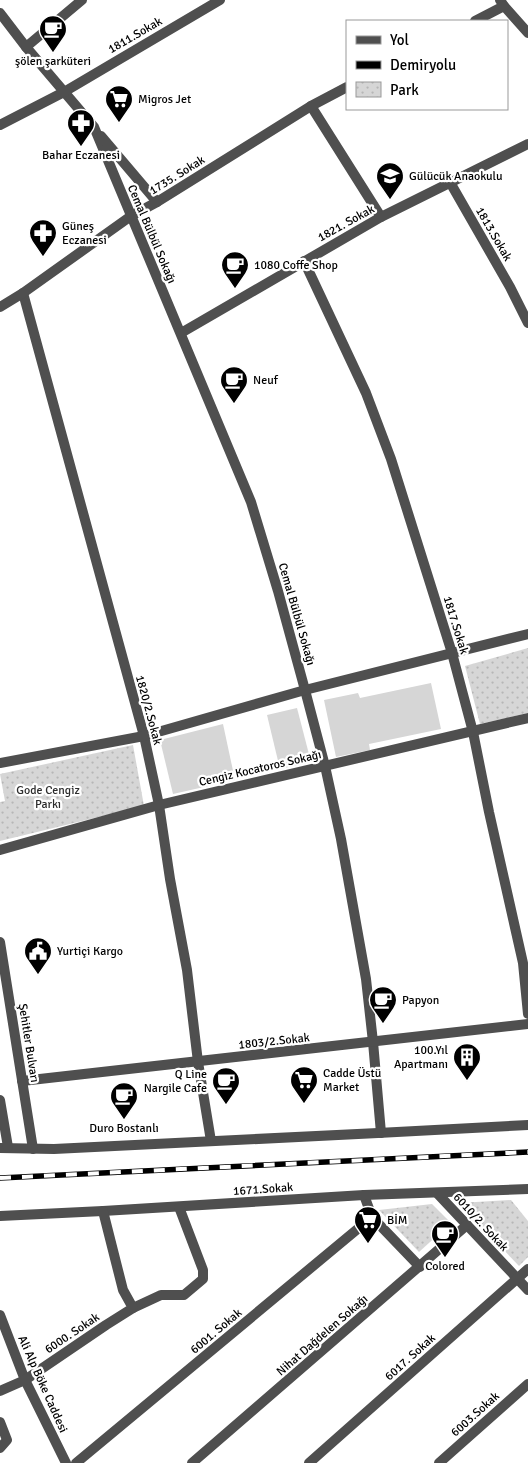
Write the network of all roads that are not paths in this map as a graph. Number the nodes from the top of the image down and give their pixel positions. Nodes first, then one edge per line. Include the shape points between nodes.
1 (82, 0) edge
2 (220, 0) edge
3 (502, 3) edge
4 (0, 12) edge
5 (476, 20) edge
6 (528, 33) edge
7 (26, 47) junction
8 (346, 88) edge
9 (64, 92) junction
10 (311, 106) junction
11 (0, 125) edge
12 (94, 127) junction
13 (528, 144) edge
14 (451, 184) junction
15 (157, 202) junction
16 (131, 216) junction
17 (381, 217) junction
18 (304, 261) junction
19 (23, 293) junction
20 (0, 307) edge
21 (528, 323) edge
22 (181, 334) junction
23 (528, 634) edge
24 (452, 653) junction
25 (305, 690) junction
26 (528, 718) edge
27 (473, 732) junction
28 (144, 736) junction
29 (0, 763) edge
30 (325, 766) junction
31 (159, 805) junction
32 (0, 850) edge
33 (0, 942) edge
34 (528, 1014) edge
35 (528, 1024) edge
36 (374, 1042) junction
37 (198, 1062) junction
38 (22, 1081) junction
39 (0, 1100) edge
40 (528, 1124) edge
41 (381, 1133) junction
42 (210, 1141) junction
43 (4, 1147) edge
44 (33, 1149) junction
45 (527, 1191) edge
46 (437, 1193) junction
47 (364, 1195) junction
48 (179, 1207) junction
49 (103, 1211) junction
50 (0, 1216) edge
51 (372, 1217) junction
52 (467, 1225) junction
53 (420, 1267) junction
54 (528, 1269) edge
55 (518, 1279) junction
56 (528, 1290) edge
57 (133, 1308) junction
58 (0, 1315) edge
59 (25, 1380) junction
60 (528, 1384) edge
61 (0, 1390) edge
62 (0, 1422) edge
63 (0, 1448) edge
64 (66, 1463) edge
65 (76, 1463) edge
66 (192, 1463) edge
67 (309, 1463) edge
68 (439, 1463) edge

1 - 7 street
2 - 9 street, 1811.Sokak
3 - 5 street
3 - 6 street
4 - 7 street, Cemal Bülbül Sokağı
7 - 9 street, Cemal Bülbül Sokağı
8 - 10 street, 1735. Sokak
9 - 11 street, 1811.Sokak
9 - 12 street, Cemal Bülbül Sokağı
10 - 15 street, 1735. Sokak
10 - 17 street
12 - 15 street, Cemal Bülbül Sokağı
12 - 16 street, Cemal Bülbül Sokağı
13 - 14 street, 1821. Sokak
14 - 17 street, 1821. Sokak
14 - 21 street, 1813.Sokak
15 - 16 street, 1735. Sokak
16 - 19 street, 1735. Sokak
16 - 22 street, Cemal Bülbül Sokağı
17 - 18 street, 1821. Sokak
18 - 22 street, 1821. Sokak
18 - 24 street, 1817.Sokak via 366,393 391,459
19 - 20 street, 1735. Sokak
19 - 28 street, 1820/2.Sokak
22 - 25 street, Cemal Bülbül Sokağı via 250,502
23 - 24 street
24 - 25 street
24 - 27 street, 1817.Sokak
25 - 28 street
25 - 30 street, Cemal Bülbül Sokağı
26 - 27 street, Cengiz Kocatoros Sokağı
27 - 30 street, Cengiz Kocatoros Sokağı
27 - 34 street, 1817.Sokak via 523,963
28 - 29 street
28 - 31 street, 1820/2.Sokak
30 - 31 street, Cengiz Kocatoros Sokağı
30 - 36 street, Cemal Bülbül Sokağı via 341,838
31 - 32 street, Cengiz Kocatoros Sokağı
31 - 37 street, 1820/2.Sokak via 187,970
33 - 38 street, Şehitler Bulvarı
35 - 36 street, 1803/2.Sokak
36 - 37 street, 1803/2.Sokak
36 - 41 street, Cemal Bülbül Sokağı
37 - 38 street, 1803/2.Sokak
37 - 42 street, 1820/2.Sokak
38 - 44 street, Şehitler Bulvarı
39 - 43 street
40 - 41 street
41 - 42 street
42 - 44 street
43 - 44 street
45 - 46 street, 1671.Sokak
46 - 47 street, 1671.Sokak
46 - 52 street, 6010/2. Sokak
47 - 48 street, 1671.Sokak
47 - 51 street
48 - 49 street, 1671.Sokak
48 - 57 street, 6000. Sokak via 203,1270 203,1279 184,1295 161,1295
49 - 50 street, 1671.Sokak
49 - 57 street via 123,1290
51 - 53 street
51 - 65 street, 6001. Sokak
52 - 53 street, Nihat Dağdelen Sokağı
52 - 55 street, 6010/2. Sokak
53 - 66 street, Nihat Dağdelen Sokağı
54 - 55 street, 6017. Sokak
55 - 56 street, 6010/2. Sokak
55 - 67 street, 6017. Sokak
57 - 59 street, 6000. Sokak
58 - 59 street, Ali Alp Böke Caddesi
59 - 61 street, 6000. Sokak
59 - 64 street, Ali Alp Böke Caddesi
60 - 68 street, 6003.Sokak
62 - 63 street via 7,1440

